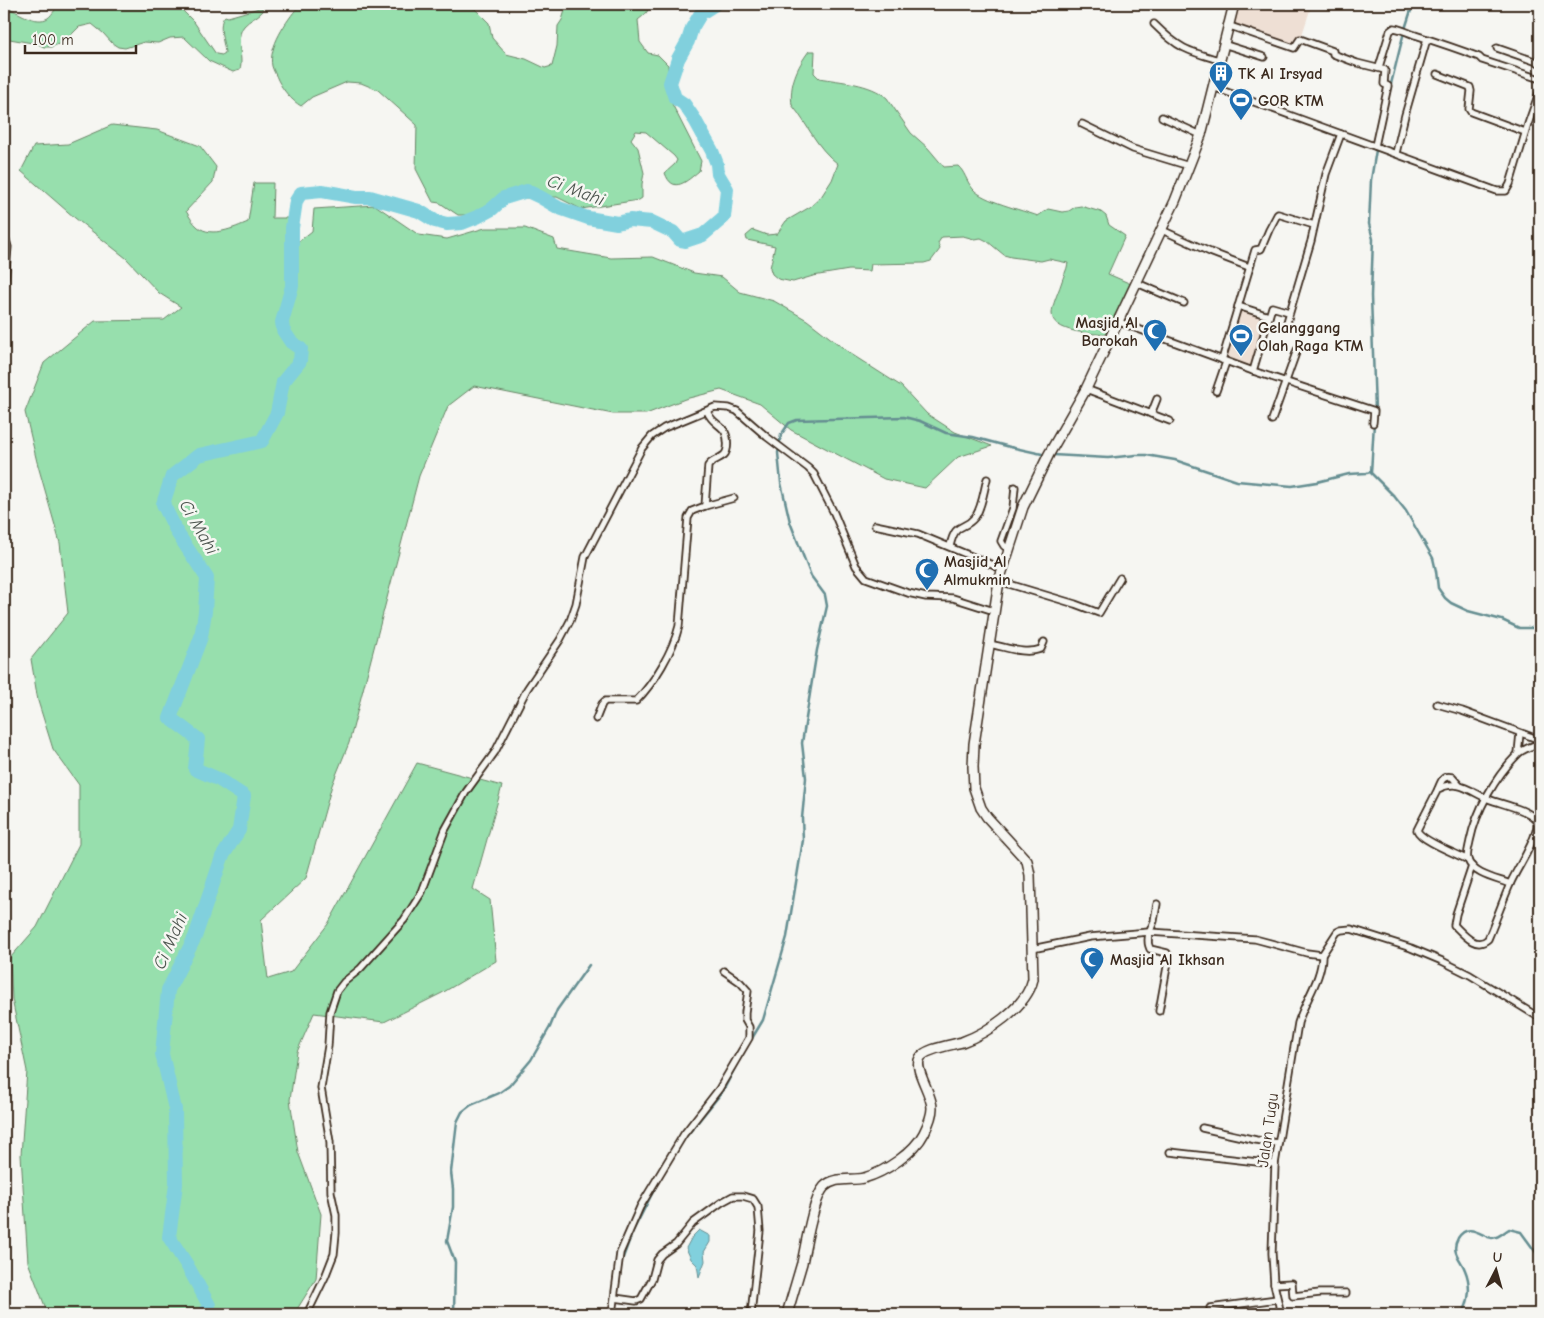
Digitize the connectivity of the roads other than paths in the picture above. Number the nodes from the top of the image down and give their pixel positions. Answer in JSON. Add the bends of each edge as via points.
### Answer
{"nodes":[{"id":1,"x":1234,"y":4,"type":"edge"},
{"id":2,"x":1154,"y":24,"type":"dead end"},
{"id":3,"x":1228,"y":25,"type":"junction"},
{"id":4,"x":1427,"y":39,"type":"junction"},
{"id":5,"x":1223,"y":44,"type":"junction"},
{"id":6,"x":1497,"y":48,"type":"dead end"},
{"id":7,"x":1264,"y":57,"type":"dead end"},
{"id":8,"x":1219,"y":60,"type":"junction"},
{"id":9,"x":1540,"y":63,"type":"edge"},
{"id":10,"x":1379,"y":67,"type":"junction"},
{"id":11,"x":1437,"y":74,"type":"dead end"},
{"id":12,"x":1540,"y":79,"type":"edge"},
{"id":13,"x":1213,"y":87,"type":"junction"},
{"id":14,"x":1540,"y":90,"type":"edge"},
{"id":15,"x":1162,"y":117,"type":"dead end"},
{"id":16,"x":1082,"y":124,"type":"dead end"},
{"id":17,"x":1525,"y":132,"type":"junction"},
{"id":18,"x":1341,"y":134,"type":"junction"},
{"id":19,"x":1201,"y":135,"type":"junction"},
{"id":20,"x":1375,"y":146,"type":"junction"},
{"id":21,"x":1396,"y":153,"type":"junction"},
{"id":22,"x":1189,"y":166,"type":"junction"},
{"id":23,"x":1314,"y":225,"type":"junction"},
{"id":24,"x":1162,"y":230,"type":"junction"},
{"id":25,"x":4,"y":233,"type":"edge"},
{"id":26,"x":1249,"y":267,"type":"junction"},
{"id":27,"x":1137,"y":283,"type":"junction"},
{"id":28,"x":4,"y":292,"type":"edge"},
{"id":29,"x":1184,"y":303,"type":"dead end"},
{"id":30,"x":1238,"y":306,"type":"junction"},
{"id":31,"x":1289,"y":312,"type":"junction"},
{"id":32,"x":1269,"y":316,"type":"junction"},
{"id":33,"x":1119,"y":322,"type":"junction"},
{"id":34,"x":1287,"y":322,"type":"dead end"},
{"id":35,"x":1297,"y":350,"type":"dead end"},
{"id":36,"x":1224,"y":361,"type":"junction"},
{"id":37,"x":1252,"y":371,"type":"junction"},
{"id":38,"x":1286,"y":382,"type":"junction"},
{"id":39,"x":1086,"y":389,"type":"junction"},
{"id":40,"x":1216,"y":391,"type":"dead end"},
{"id":41,"x":1157,"y":399,"type":"dead end"},
{"id":42,"x":707,"y":411,"type":"junction"},
{"id":43,"x":1151,"y":414,"type":"junction"},
{"id":44,"x":1272,"y":420,"type":"dead end"},
{"id":45,"x":1170,"y":421,"type":"dead end"},
{"id":46,"x":1373,"y":423,"type":"dead end"},
{"id":47,"x":987,"y":479,"type":"dead end"},
{"id":48,"x":1015,"y":486,"type":"dead end"},
{"id":49,"x":734,"y":498,"type":"dead end"},
{"id":50,"x":705,"y":506,"type":"junction"},
{"id":51,"x":875,"y":525,"type":"dead end"},
{"id":52,"x":950,"y":546,"type":"junction"},
{"id":53,"x":1009,"y":548,"type":"junction"},
{"id":54,"x":1002,"y":569,"type":"junction"},
{"id":55,"x":1120,"y":578,"type":"dead end"},
{"id":56,"x":999,"y":580,"type":"junction"},
{"id":57,"x":994,"y":611,"type":"junction"},
{"id":58,"x":1044,"y":642,"type":"dead end"},
{"id":59,"x":989,"y":644,"type":"junction"},
{"id":60,"x":1437,"y":704,"type":"dead end"},
{"id":61,"x":596,"y":719,"type":"dead end"},
{"id":62,"x":1520,"y":733,"type":"junction"},
{"id":63,"x":1540,"y":742,"type":"edge"},
{"id":64,"x":1518,"y":753,"type":"junction"},
{"id":65,"x":1486,"y":798,"type":"junction"},
{"id":66,"x":1468,"y":860,"type":"junction"},
{"id":67,"x":1472,"y":866,"type":"junction"},
{"id":68,"x":1510,"y":884,"type":"junction"},
{"id":69,"x":1157,"y":904,"type":"dead end"},
{"id":70,"x":1149,"y":932,"type":"junction"},
{"id":71,"x":1032,"y":949,"type":"junction"},
{"id":72,"x":1322,"y":955,"type":"junction"},
{"id":73,"x":724,"y":971,"type":"dead end"},
{"id":74,"x":1159,"y":1011,"type":"dead end"},
{"id":75,"x":1540,"y":1018,"type":"edge"},
{"id":76,"x":1202,"y":1128,"type":"dead end"},
{"id":77,"x":1278,"y":1143,"type":"junction"},
{"id":78,"x":1170,"y":1152,"type":"dead end"},
{"id":79,"x":1275,"y":1164,"type":"junction"},
{"id":80,"x":1274,"y":1284,"type":"junction"},
{"id":81,"x":1346,"y":1294,"type":"dead end"},
{"id":82,"x":615,"y":1298,"type":"junction"},
{"id":83,"x":1277,"y":1299,"type":"junction"},
{"id":84,"x":1210,"y":1308,"type":"dead end"},
{"id":85,"x":307,"y":1314,"type":"edge"},
{"id":86,"x":612,"y":1314,"type":"edge"},
{"id":87,"x":751,"y":1314,"type":"edge"},
{"id":88,"x":788,"y":1314,"type":"edge"},
{"id":89,"x":1281,"y":1314,"type":"edge"}],
"edges":[{"from":1,"to":3,"type":"main road"},
{"from":2,"to":8,"type":"street","via":[[1180,47]]},
{"from":3,"to":5,"type":"main road"},
{"from":3,"to":10,"type":"street","via":[[1288,47],[1294,48],[1300,40],[1357,63]]},
{"from":4,"to":10,"type":"street","via":[[1394,28],[1390,31]]},
{"from":4,"to":12,"type":"street"},
{"from":4,"to":21,"type":"street"},
{"from":5,"to":7,"type":"street"},
{"from":5,"to":8,"type":"main road"},
{"from":6,"to":9,"type":"street"},
{"from":8,"to":13,"type":"main road"},
{"from":10,"to":20,"type":"street","via":[[1385,70],[1384,84],[1388,86]]},
{"from":11,"to":17,"type":"street","via":[[1470,87],[1471,112]]},
{"from":13,"to":18,"type":"street"},
{"from":13,"to":19,"type":"main road"},
{"from":14,"to":17,"type":"street"},
{"from":15,"to":19,"type":"street"},
{"from":16,"to":22,"type":"street","via":[[1133,149]]},
{"from":17,"to":21,"type":"street","via":[[1506,191],[1497,191]]},
{"from":18,"to":20,"type":"street"},
{"from":18,"to":23,"type":"street","via":[[1326,174]]},
{"from":19,"to":22,"type":"main road"},
{"from":20,"to":21,"type":"street"},
{"from":22,"to":24,"type":"main road"},
{"from":23,"to":26,"type":"street","via":[[1278,214],[1261,249],[1255,250]]},
{"from":23,"to":31,"type":"street"},
{"from":24,"to":26,"type":"street"},
{"from":24,"to":27,"type":"main road"},
{"from":25,"to":28,"type":"street","via":[[8,248]]},
{"from":26,"to":30,"type":"street"},
{"from":27,"to":29,"type":"street"},
{"from":27,"to":33,"type":"main road"},
{"from":30,"to":32,"type":"street"},
{"from":30,"to":36,"type":"street"},
{"from":31,"to":32,"type":"street","via":[[1272,307]]},
{"from":31,"to":34,"type":"street"},
{"from":32,"to":37,"type":"street"},
{"from":33,"to":36,"type":"street"},
{"from":33,"to":39,"type":"main road"},
{"from":35,"to":38,"type":"street"},
{"from":36,"to":37,"type":"street"},
{"from":36,"to":40,"type":"street"},
{"from":37,"to":38,"type":"street"},
{"from":38,"to":44,"type":"street"},
{"from":38,"to":46,"type":"street","via":[[1374,411]]},
{"from":39,"to":43,"type":"street"},
{"from":39,"to":53,"type":"main road","via":[[1023,507]]},
{"from":41,"to":43,"type":"street"},
{"from":42,"to":50,"type":"street","via":[[710,419],[725,431],[728,448],[724,455],[708,466]]},
{"from":42,"to":57,"type":"street","via":[[722,407],[738,411],[808,468],[821,485],[856,566],[866,578],[908,593],[953,598]]},
{"from":42,"to":85,"type":"street","via":[[664,428],[642,448],[585,557],[570,621],[527,688],[495,752],[466,792],[445,830],[422,892],[404,920],[337,991],[330,1012],[322,1088],[330,1142],[336,1234],[334,1254],[326,1277]]},
{"from":43,"to":45,"type":"street"},
{"from":47,"to":52,"type":"street","via":[[978,513],[956,529]]},
{"from":48,"to":53,"type":"street","via":[[1013,508],[1001,541]]},
{"from":49,"to":50,"type":"street"},
{"from":50,"to":61,"type":"street","via":[[692,512],[688,518],[679,626],[668,655],[636,701],[605,701]]},
{"from":51,"to":52,"type":"street","via":[[918,534]]},
{"from":52,"to":54,"type":"street"},
{"from":53,"to":54,"type":"main road"},
{"from":54,"to":56,"type":"main road"},
{"from":55,"to":56,"type":"street","via":[[1099,613]]},
{"from":56,"to":57,"type":"main road"},
{"from":57,"to":59,"type":"main road"},
{"from":58,"to":59,"type":"street","via":[[1041,649],[1034,651]]},
{"from":59,"to":71,"type":"main road","via":[[974,744],[974,788],[987,817],[1027,861]]},
{"from":60,"to":62,"type":"street"},
{"from":62,"to":63,"type":"street"},
{"from":62,"to":64,"type":"street"},
{"from":63,"to":64,"type":"street"},
{"from":64,"to":65,"type":"street"},
{"from":65,"to":66,"type":"street","via":[[1472,828]]},
{"from":65,"to":66,"type":"street","via":[[1458,785],[1452,777],[1442,778],[1417,830],[1427,840]]},
{"from":65,"to":68,"type":"street","via":[[1523,811],[1535,818],[1538,824]]},
{"from":66,"to":67,"type":"street"},
{"from":67,"to":68,"type":"street"},
{"from":67,"to":68,"type":"street","via":[[1454,925],[1478,944],[1488,939]]},
{"from":69,"to":70,"type":"street"},
{"from":70,"to":71,"type":"street","via":[[1090,937]]},
{"from":70,"to":72,"type":"street","via":[[1255,938]]},
{"from":70,"to":74,"type":"street","via":[[1150,949],[1167,952],[1169,956]]},
{"from":71,"to":88,"type":"main road","via":[[1032,986],[1010,1014],[981,1034],[925,1053],[920,1058],[917,1067],[932,1109],[924,1134],[905,1156],[864,1178],[832,1181],[823,1188],[815,1206]]},
{"from":72,"to":75,"type":"street","via":[[1338,932],[1351,929],[1442,961]]},
{"from":72,"to":77,"type":"street","name":"Jalan Tugu","via":[[1322,966],[1298,1023]]},
{"from":73,"to":82,"type":"street","via":[[748,991],[745,1020],[749,1038],[719,1089],[684,1134],[640,1207],[620,1254]]},
{"from":76,"to":77,"type":"street"},
{"from":77,"to":79,"type":"street","name":"Jalan Tugu"},
{"from":78,"to":79,"type":"street"},
{"from":79,"to":80,"type":"street","name":"Jalan Tugu"},
{"from":80,"to":81,"type":"street","via":[[1292,1283],[1293,1296]]},
{"from":80,"to":83,"type":"street","name":"Jalan Tugu"},
{"from":82,"to":86,"type":"street"},
{"from":82,"to":87,"type":"street","via":[[640,1299],[652,1278],[657,1260],[693,1223],[733,1196],[743,1196],[752,1199],[758,1207],[760,1231]]},
{"from":83,"to":84,"type":"street"},
{"from":83,"to":89,"type":"street","name":"Jalan Tugu"}]}
